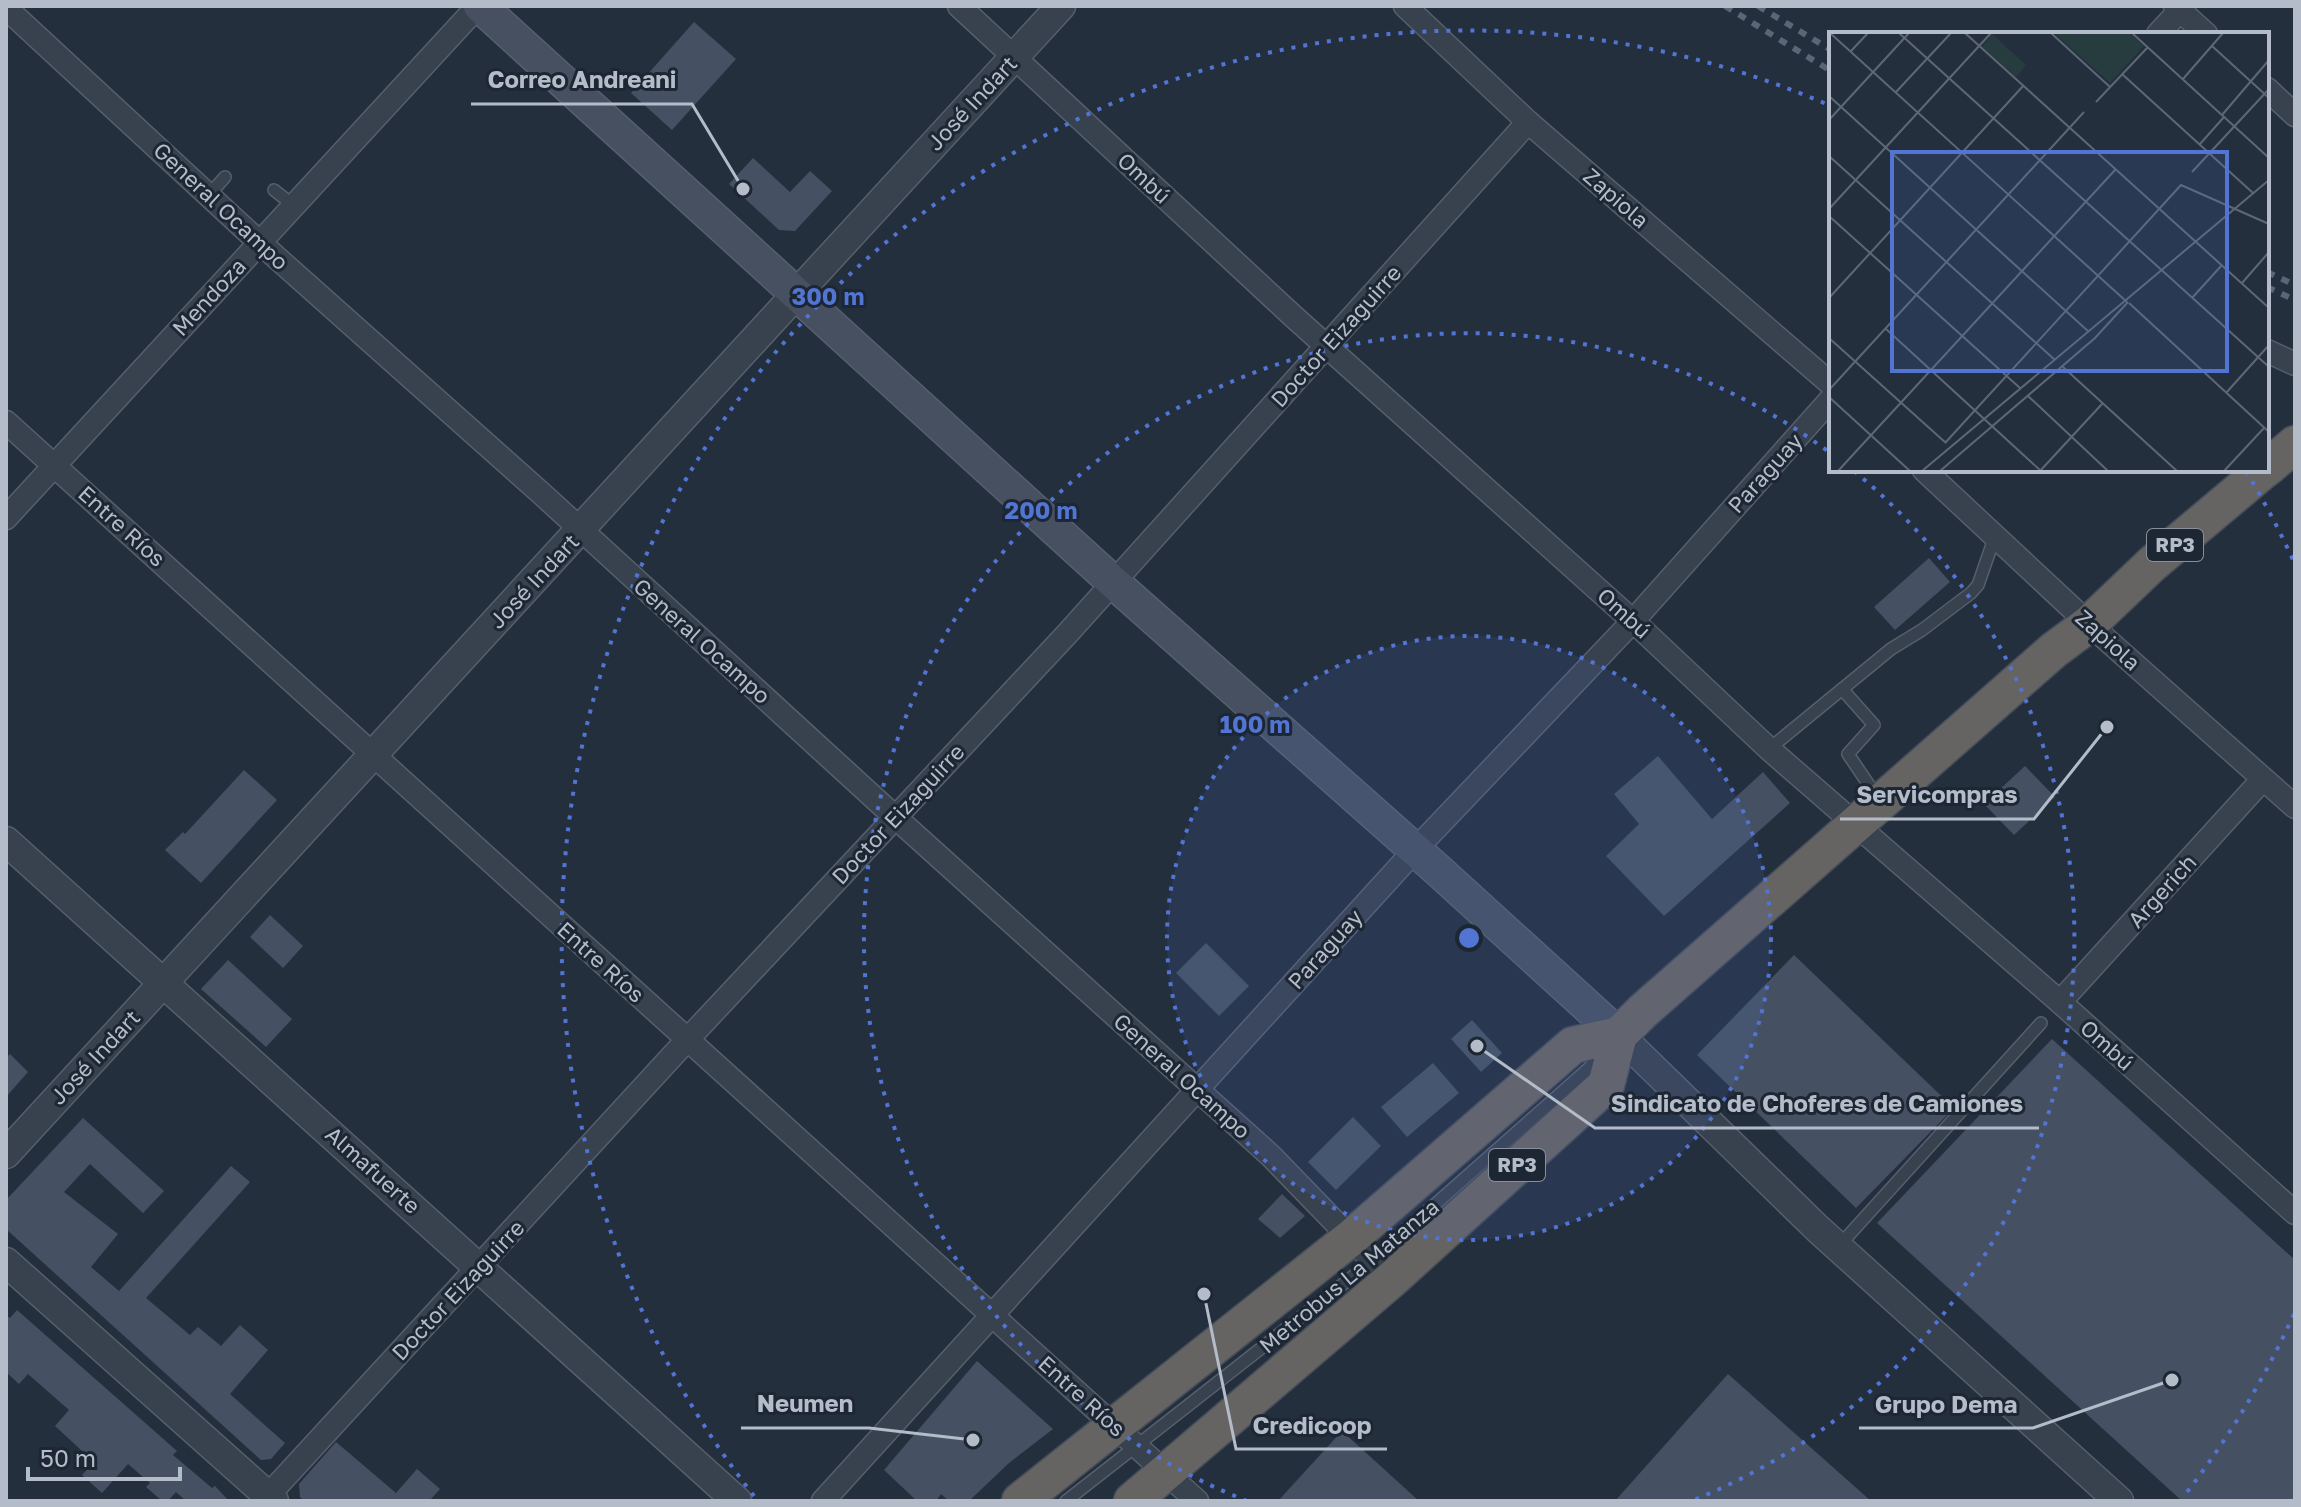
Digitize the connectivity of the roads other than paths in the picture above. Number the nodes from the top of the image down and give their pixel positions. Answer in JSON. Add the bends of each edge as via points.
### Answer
{"nodes":[{"id":1,"x":479,"y":6,"type":"edge"},
{"id":2,"x":959,"y":6,"type":"edge"},
{"id":3,"x":1061,"y":6,"type":"edge"},
{"id":4,"x":1405,"y":6,"type":"edge"},
{"id":5,"x":6,"y":8,"type":"edge"},
{"id":6,"x":2180,"y":8,"type":"edge"},
{"id":7,"x":2160,"y":32,"type":"edge"},
{"id":8,"x":2204,"y":32,"type":"edge"},
{"id":9,"x":1014,"y":57,"type":"junction"},
{"id":10,"x":2269,"y":91,"type":"edge"},
{"id":11,"x":2295,"y":115,"type":"edge"},
{"id":12,"x":1528,"y":122,"type":"junction"},
{"id":13,"x":225,"y":177,"type":"dead end"},
{"id":14,"x":274,"y":190,"type":"dead end"},
{"id":15,"x":209,"y":195,"type":"junction"},
{"id":16,"x":293,"y":205,"type":"junction"},
{"id":17,"x":259,"y":242,"type":"junction"},
{"id":18,"x":797,"y":292,"type":"junction"},
{"id":19,"x":1327,"y":347,"type":"junction"},
{"id":20,"x":2269,"y":352,"type":"edge"},
{"id":21,"x":2295,"y":364,"type":"edge"},
{"id":22,"x":1829,"y":382,"type":"edge"},
{"id":23,"x":1829,"y":401,"type":"edge"},
{"id":24,"x":6,"y":422,"type":"edge"},
{"id":25,"x":2295,"y":444,"type":"edge"},
{"id":26,"x":54,"y":465,"type":"junction"},
{"id":27,"x":2269,"y":466,"type":"edge"},
{"id":28,"x":1926,"y":472,"type":"edge"},
{"id":29,"x":2262,"y":472,"type":"edge"},
{"id":30,"x":6,"y":518,"type":"edge"},
{"id":31,"x":581,"y":530,"type":"junction"},
{"id":32,"x":1995,"y":536,"type":"junction"},
{"id":33,"x":1113,"y":582,"type":"junction"},
{"id":34,"x":1633,"y":621,"type":"junction"},
{"id":35,"x":2089,"y":624,"type":"junction"},
{"id":36,"x":1842,"y":689,"type":"junction"},
{"id":37,"x":1769,"y":749,"type":"junction"},
{"id":38,"x":374,"y":754,"type":"junction"},
{"id":39,"x":2263,"y":779,"type":"junction"},
{"id":40,"x":2295,"y":807,"type":"edge"},
{"id":41,"x":1867,"y":812,"type":"junction"},
{"id":42,"x":895,"y":817,"type":"junction"},
{"id":43,"x":6,"y":841,"type":"edge"},
{"id":44,"x":1415,"y":850,"type":"junction"},
{"id":45,"x":165,"y":982,"type":"junction"},
{"id":46,"x":2060,"y":1002,"type":"junction"},
{"id":47,"x":2041,"y":1023,"type":"dead end"},
{"id":48,"x":1619,"y":1035,"type":"junction"},
{"id":49,"x":687,"y":1040,"type":"junction"},
{"id":50,"x":1197,"y":1090,"type":"junction"},
{"id":51,"x":6,"y":1154,"type":"edge"},
{"id":52,"x":2295,"y":1213,"type":"edge"},
{"id":53,"x":1838,"y":1247,"type":"junction"},
{"id":54,"x":1372,"y":1259,"type":"junction"},
{"id":55,"x":6,"y":1262,"type":"edge"},
{"id":56,"x":480,"y":1267,"type":"junction"},
{"id":57,"x":990,"y":1314,"type":"junction"},
{"id":58,"x":1238,"y":1344,"type":"dead end"},
{"id":59,"x":1129,"y":1434,"type":"junction"},
{"id":60,"x":1167,"y":1472,"type":"junction"},
{"id":61,"x":1063,"y":1496,"type":"edge"},
{"id":62,"x":268,"y":1499,"type":"edge"},
{"id":63,"x":737,"y":1501,"type":"edge"},
{"id":64,"x":823,"y":1501,"type":"edge"},
{"id":65,"x":1020,"y":1501,"type":"edge"},
{"id":66,"x":1132,"y":1501,"type":"edge"},
{"id":67,"x":1197,"y":1501,"type":"edge"},
{"id":68,"x":2119,"y":1501,"type":"edge"}],
"edges":[{"from":1,"to":16,"type":"street","name":"Mendoza"},
{"from":1,"to":18,"type":"main road"},
{"from":2,"to":9,"type":"street","name":"Ombú"},
{"from":3,"to":9,"type":"street","name":"José Indart"},
{"from":4,"to":12,"type":"street","name":"Zapiola"},
{"from":5,"to":15,"type":"street","name":"General Ocampo"},
{"from":6,"to":7,"type":"street"},
{"from":6,"to":8,"type":"street"},
{"from":9,"to":18,"type":"street","name":"José Indart"},
{"from":9,"to":19,"type":"street","name":"Ombú"},
{"from":10,"to":11,"type":"street"},
{"from":12,"to":19,"type":"street","name":"Doctor Eizaguirre"},
{"from":12,"to":22,"type":"street","name":"Zapiola"},
{"from":13,"to":15,"type":"lane"},
{"from":14,"to":16,"type":"lane"},
{"from":15,"to":17,"type":"street","name":"General Ocampo"},
{"from":16,"to":17,"type":"street","name":"Mendoza"},
{"from":17,"to":26,"type":"street","name":"Mendoza"},
{"from":17,"to":31,"type":"street","name":"General Ocampo"},
{"from":18,"to":31,"type":"street","name":"José Indart"},
{"from":18,"to":33,"type":"main road"},
{"from":19,"to":33,"type":"street","name":"Doctor Eizaguirre"},
{"from":19,"to":34,"type":"street","name":"Ombú"},
{"from":20,"to":21,"type":"street"},
{"from":23,"to":34,"type":"street","name":"Paraguay"},
{"from":24,"to":26,"type":"street","name":"Entre Ríos"},
{"from":25,"to":27,"type":"highway","number":"RP3"},
{"from":26,"to":30,"type":"street","name":"Mendoza"},
{"from":26,"to":38,"type":"street","name":"Entre Ríos"},
{"from":28,"to":32,"type":"street","name":"Zapiola"},
{"from":29,"to":35,"type":"highway","number":"RP3"},
{"from":31,"to":38,"type":"street","name":"José Indart"},
{"from":31,"to":42,"type":"street","name":"General Ocampo"},
{"from":32,"to":35,"type":"street","name":"Zapiola"},
{"from":32,"to":36,"type":"lane","via":[[1971,593]]},
{"from":33,"to":42,"type":"street","name":"Doctor Eizaguirre"},
{"from":33,"to":44,"type":"main road"},
{"from":34,"to":37,"type":"street","name":"Ombú"},
{"from":34,"to":44,"type":"street","name":"Paraguay"},
{"from":35,"to":39,"type":"street","name":"Zapiola"},
{"from":35,"to":41,"type":"highway","number":"RP3"},
{"from":36,"to":37,"type":"lane"},
{"from":36,"to":41,"type":"lane","via":[[1874,725],[1848,754]]},
{"from":37,"to":41,"type":"street","name":"Ombú"},
{"from":38,"to":45,"type":"street","name":"José Indart"},
{"from":38,"to":49,"type":"street","name":"Entre Ríos"},
{"from":39,"to":40,"type":"street","name":"Zapiola"},
{"from":39,"to":46,"type":"street","name":"Argerich"},
{"from":41,"to":46,"type":"street","name":"Ombú"},
{"from":41,"to":48,"type":"highway","number":"RP3"},
{"from":42,"to":49,"type":"street","name":"Doctor Eizaguirre"},
{"from":42,"to":50,"type":"street","name":"General Ocampo"},
{"from":43,"to":45,"type":"street","name":"Almafuerte"},
{"from":44,"to":48,"type":"main road"},
{"from":44,"to":50,"type":"street","name":"Paraguay"},
{"from":45,"to":51,"type":"street","name":"José Indart"},
{"from":45,"to":56,"type":"street","name":"Almafuerte"},
{"from":46,"to":52,"type":"street","name":"Ombú"},
{"from":47,"to":53,"type":"lane"},
{"from":48,"to":53,"type":"street"},
{"from":48,"to":54,"type":"highway","number":"RP3","via":[[1573,1045]]},
{"from":48,"to":54,"type":"highway","number":"RP3","via":[[1606,1085]]},
{"from":49,"to":56,"type":"street","name":"Doctor Eizaguirre"},
{"from":49,"to":57,"type":"street","name":"Entre Ríos"},
{"from":50,"to":54,"type":"street","name":"General Ocampo"},
{"from":50,"to":57,"type":"street","name":"Paraguay"},
{"from":53,"to":68,"type":"street"},
{"from":54,"to":58,"type":"lane","name":"Metrobus La Matanza","via":[[1296,1296]]},
{"from":54,"to":59,"type":"highway","number":"RP3"},
{"from":54,"to":60,"type":"highway","number":"RP3"},
{"from":55,"to":62,"type":"street"},
{"from":56,"to":62,"type":"street","name":"Doctor Eizaguirre"},
{"from":56,"to":63,"type":"street","name":"Almafuerte"},
{"from":57,"to":59,"type":"street","name":"Entre Ríos"},
{"from":57,"to":64,"type":"street","name":"Paraguay"},
{"from":59,"to":60,"type":"street","name":"Entre Ríos"},
{"from":59,"to":61,"type":"lane","via":[[1107,1468]]},
{"from":59,"to":65,"type":"highway","number":"RP3"},
{"from":60,"to":66,"type":"highway","number":"RP3"},
{"from":60,"to":67,"type":"street","name":"Entre Ríos"}]}
